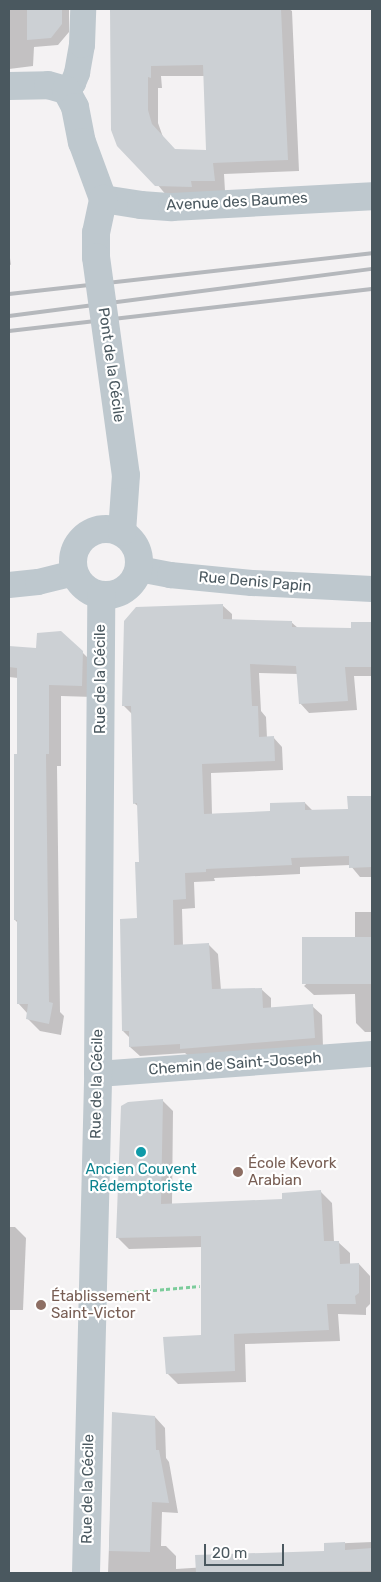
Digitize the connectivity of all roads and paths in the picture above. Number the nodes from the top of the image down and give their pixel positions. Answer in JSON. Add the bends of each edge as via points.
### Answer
{"nodes":[{"id":1,"x":83,"y":9,"type":"edge"},
{"id":2,"x":9,"y":86,"type":"edge"},
{"id":3,"x":66,"y":90,"type":"junction"},
{"id":4,"x":372,"y":196,"type":"edge"},
{"id":5,"x":103,"y":199,"type":"junction"},
{"id":6,"x":122,"y":532,"type":"junction"},
{"id":7,"x":139,"y":569,"type":"junction"},
{"id":8,"x":75,"y":573,"type":"junction"},
{"id":9,"x":9,"y":585,"type":"edge"},
{"id":10,"x":372,"y":589,"type":"edge"},
{"id":11,"x":101,"y":595,"type":"junction"},
{"id":12,"x":372,"y":1054,"type":"edge"},
{"id":13,"x":98,"y":1074,"type":"junction"},
{"id":14,"x":200,"y":1286,"type":"dead end"},
{"id":15,"x":115,"y":1293,"type":"dead end"},
{"id":16,"x":86,"y":1573,"type":"edge"}],
"edges":[{"from":1,"to":3,"type":"street","via":[[82,45],[76,74]]},
{"from":2,"to":3,"type":"street","via":[[48,85]]},
{"from":3,"to":5,"type":"street","via":[[75,107],[82,142]]},
{"from":4,"to":5,"type":"street","name":"Avenue des Baumes","via":[[172,207]]},
{"from":5,"to":6,"type":"street","name":"Pont de la Cécile","bridge":true,"via":[[96,233],[96,257],[126,475]]},
{"from":6,"to":7,"type":"street","via":[[136,548],[140,558]]},
{"from":6,"to":8,"type":"street","via":[[109,528],[85,536],[76,547]]},
{"from":7,"to":10,"type":"street","name":"Rue Denis Papin","via":[[252,583]]},
{"from":7,"to":11,"type":"street","via":[[125,590]]},
{"from":8,"to":9,"type":"street"},
{"from":8,"to":11,"type":"street","via":[[80,583]]},
{"from":11,"to":13,"type":"street","name":"Rue de la Cécile"},
{"from":12,"to":13,"type":"street","name":"Chemin de Saint-Joseph"},
{"from":13,"to":16,"type":"street","name":"Rue de la Cécile"},
{"from":14,"to":15,"type":"path"}]}
